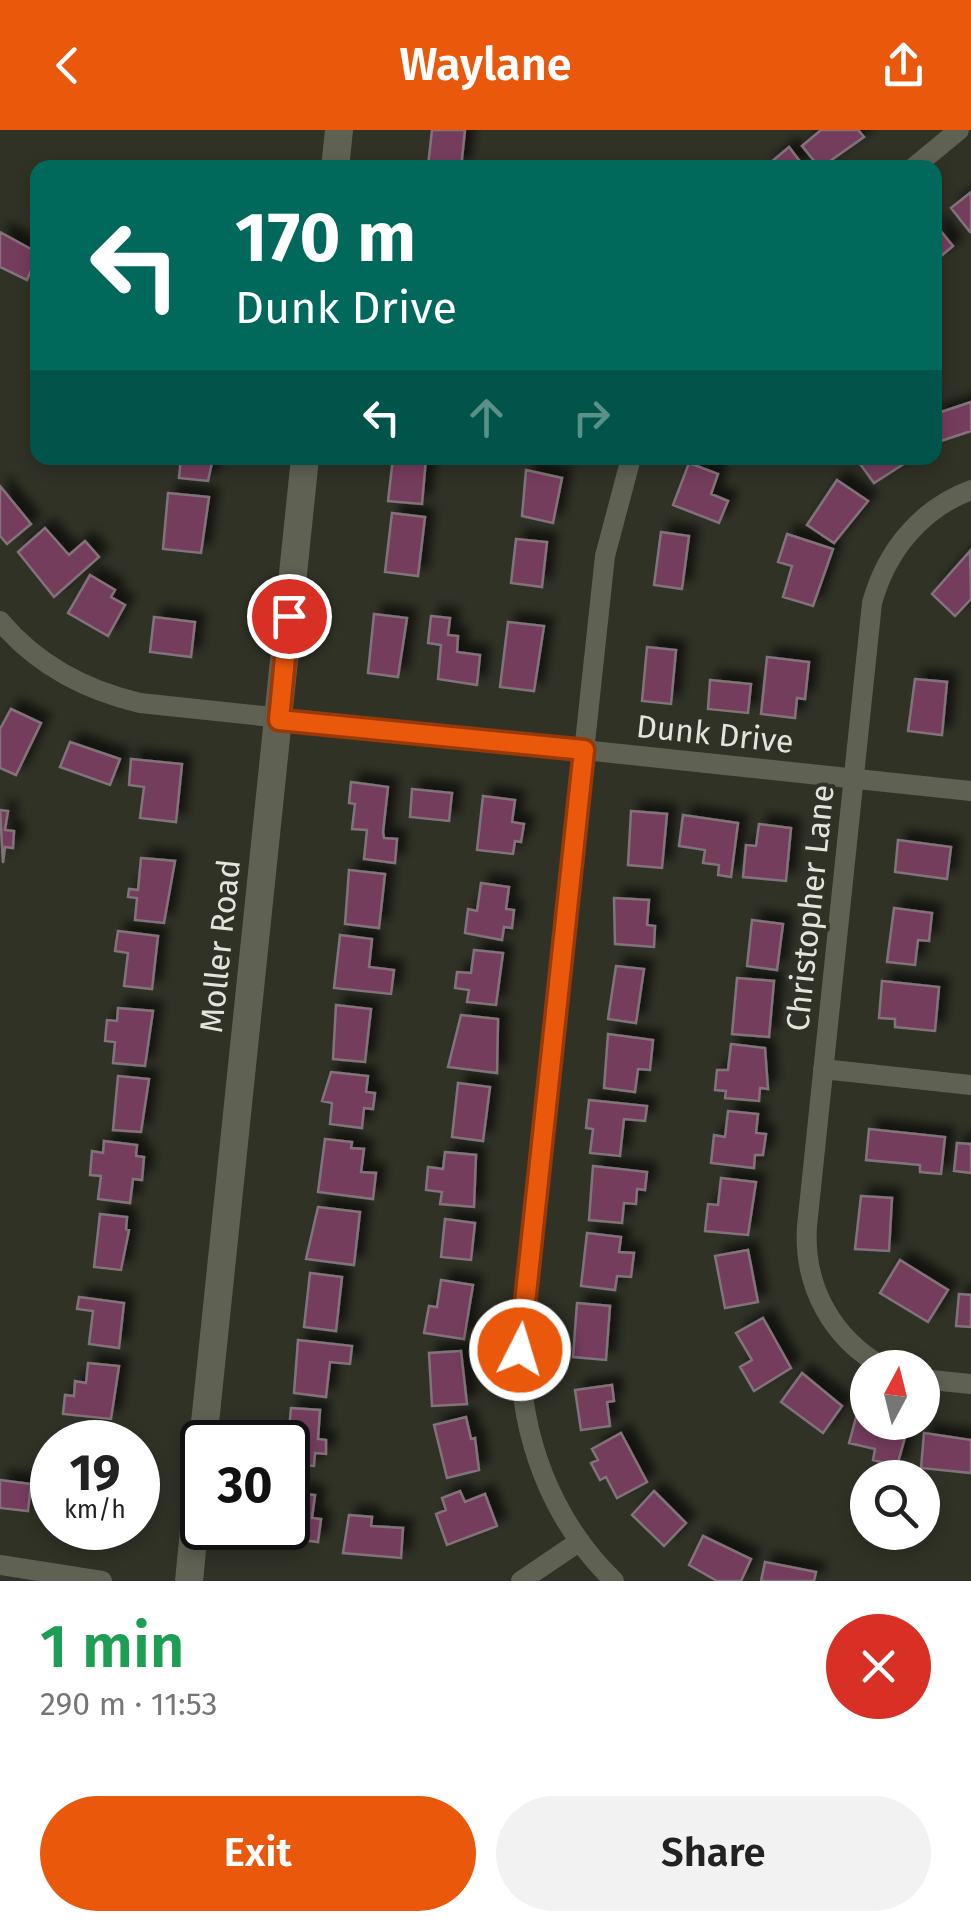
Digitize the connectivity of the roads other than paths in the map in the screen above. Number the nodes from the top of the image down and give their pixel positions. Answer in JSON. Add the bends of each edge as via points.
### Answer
{"nodes":[{"id":1,"x":339,"y":130,"type":"edge"},
{"id":2,"x":959,"y":130,"type":"edge"},
{"id":3,"x":336,"y":160,"type":"edge"},
{"id":4,"x":923,"y":160,"type":"edge"},
{"id":5,"x":305,"y":465,"type":"edge"},
{"id":6,"x":629,"y":465,"type":"edge"},
{"id":7,"x":971,"y":490,"type":"edge"},
{"id":8,"x":4,"y":634,"type":"edge"},
{"id":9,"x":279,"y":720,"type":"junction"},
{"id":10,"x":584,"y":750,"type":"junction"},
{"id":11,"x":853,"y":778,"type":"junction"},
{"id":12,"x":971,"y":790,"type":"edge"},
{"id":13,"x":823,"y":1070,"type":"junction"},
{"id":14,"x":971,"y":1086,"type":"edge"},
{"id":15,"x":859,"y":1350,"type":"edge"},
{"id":16,"x":940,"y":1381,"type":"edge"},
{"id":17,"x":971,"y":1384,"type":"edge"},
{"id":18,"x":206,"y":1420,"type":"edge"},
{"id":19,"x":580,"y":1541,"type":"junction"},
{"id":20,"x":191,"y":1550,"type":"edge"},
{"id":21,"x":0,"y":1565,"type":"edge"},
{"id":22,"x":102,"y":1581,"type":"edge"},
{"id":23,"x":188,"y":1581,"type":"edge"},
{"id":24,"x":521,"y":1581,"type":"edge"},
{"id":25,"x":614,"y":1581,"type":"edge"}],
"edges":[{"from":1,"to":3,"type":"main road"},
{"from":2,"to":4,"type":"street"},
{"from":5,"to":9,"type":"main road","name":"Moller Road"},
{"from":6,"to":10,"type":"street","via":[[607,544]]},
{"from":7,"to":11,"type":"street","name":"Christopher Lane","via":[[917,524],[882,574],[869,622]]},
{"from":8,"to":9,"type":"street","name":"Dunk Drive","via":[[64,675],[114,697]]},
{"from":9,"to":10,"type":"street","name":"Dunk Drive"},
{"from":9,"to":18,"type":"main road","name":"Moller Road"},
{"from":10,"to":11,"type":"street","name":"Dunk Drive"},
{"from":10,"to":19,"type":"street","via":[[520,1350],[534,1450]]},
{"from":11,"to":12,"type":"street","name":"Dunk Drive"},
{"from":11,"to":13,"type":"street","name":"Christopher Lane"},
{"from":13,"to":14,"type":"street"},
{"from":13,"to":15,"type":"street","name":"Christopher Lane","via":[[806,1249],[826,1312]]},
{"from":16,"to":17,"type":"street"},
{"from":19,"to":24,"type":"street"},
{"from":19,"to":25,"type":"street"},
{"from":20,"to":23,"type":"main road","name":"Moller Road"},
{"from":21,"to":22,"type":"street"}]}
